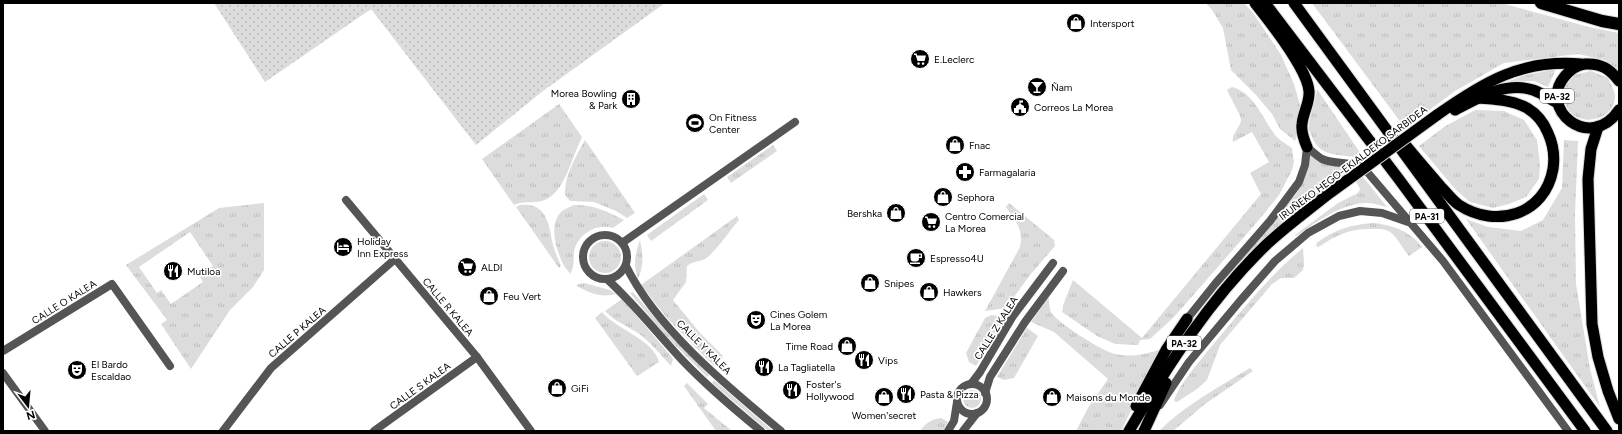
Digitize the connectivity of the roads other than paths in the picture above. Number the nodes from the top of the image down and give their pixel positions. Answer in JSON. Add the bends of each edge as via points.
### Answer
{"nodes":[{"id":1,"x":1255,"y":3,"type":"edge"},
{"id":2,"x":1265,"y":3,"type":"edge"},
{"id":3,"x":1294,"y":3,"type":"edge"},
{"id":4,"x":1541,"y":3,"type":"edge"},
{"id":5,"x":1619,"y":24,"type":"edge"},
{"id":6,"x":1330,"y":54,"type":"junction"},
{"id":7,"x":1582,"y":64,"type":"junction"},
{"id":8,"x":1619,"y":81,"type":"edge"},
{"id":9,"x":1477,"y":98,"type":"junction"},
{"id":10,"x":1558,"y":103,"type":"junction"},
{"id":11,"x":1619,"y":110,"type":"edge"},
{"id":12,"x":1438,"y":118,"type":"junction"},
{"id":13,"x":795,"y":122,"type":"dead end"},
{"id":14,"x":1598,"y":127,"type":"junction"},
{"id":15,"x":1307,"y":147,"type":"junction"},
{"id":16,"x":1330,"y":198,"type":"junction"},
{"id":17,"x":346,"y":200,"type":"dead end"},
{"id":18,"x":1411,"y":223,"type":"junction"},
{"id":19,"x":622,"y":243,"type":"junction"},
{"id":20,"x":395,"y":259,"type":"junction"},
{"id":21,"x":1053,"y":263,"type":"dead end"},
{"id":22,"x":626,"y":266,"type":"junction"},
{"id":23,"x":1063,"y":271,"type":"dead end"},
{"id":24,"x":608,"y":280,"type":"junction"},
{"id":25,"x":1187,"y":319,"type":"joint"},
{"id":26,"x":3,"y":352,"type":"edge"},
{"id":27,"x":477,"y":357,"type":"junction"},
{"id":28,"x":170,"y":366,"type":"dead end"},
{"id":29,"x":3,"y":373,"type":"edge"},
{"id":30,"x":971,"y":384,"type":"junction"},
{"id":31,"x":985,"y":393,"type":"junction"},
{"id":32,"x":957,"y":402,"type":"junction"},
{"id":33,"x":977,"y":413,"type":"junction"},
{"id":34,"x":1150,"y":418,"type":"junction"},
{"id":35,"x":1619,"y":419,"type":"edge"},
{"id":36,"x":45,"y":431,"type":"edge"},
{"id":37,"x":223,"y":431,"type":"edge"},
{"id":38,"x":374,"y":431,"type":"edge"},
{"id":39,"x":530,"y":431,"type":"edge"},
{"id":40,"x":761,"y":431,"type":"edge"},
{"id":41,"x":781,"y":431,"type":"edge"},
{"id":42,"x":948,"y":431,"type":"edge"},
{"id":43,"x":963,"y":431,"type":"edge"},
{"id":44,"x":1128,"y":431,"type":"edge"},
{"id":45,"x":1144,"y":431,"type":"edge"},
{"id":46,"x":1568,"y":431,"type":"edge"},
{"id":47,"x":1585,"y":431,"type":"edge"},
{"id":48,"x":1607,"y":431,"type":"edge"}],
"edges":[{"from":1,"to":15,"type":"highway","via":[[1297,61],[1306,78],[1309,102],[1302,124]]},
{"from":2,"to":47,"type":"highway","number":"PA-31"},
{"from":3,"to":6,"type":"highway","number":"PA-31"},
{"from":4,"to":5,"type":"highway"},
{"from":6,"to":9,"type":"highway","via":[[1457,205],[1475,214],[1490,217],[1518,213],[1543,195],[1549,184],[1554,161],[1550,136],[1540,118],[1528,108],[1514,102]]},
{"from":6,"to":48,"type":"highway","number":"PA-31"},
{"from":7,"to":8,"type":"highway","number":"PA-32","via":[[1604,66]]},
{"from":7,"to":10,"type":"highway","number":"PA-32","via":[[1562,79],[1557,95]]},
{"from":7,"to":12,"type":"highway","name":"IRUÑEKO HEGO-EKIALDEKO SARBIDEA","number":"PA-32","via":[[1542,65],[1517,70],[1474,90]]},
{"from":9,"to":10,"type":"highway","name":"IRUÑEKO HEGO-EKIALDEKO SARBIDEA","number":"PA-32","via":[[1490,92],[1514,88],[1533,90]]},
{"from":9,"to":12,"type":"highway","name":"IRUÑEKO HEGO-EKIALDEKO SARBIDEA","number":"PA-32"},
{"from":10,"to":14,"type":"highway","number":"PA-32","via":[[1562,113],[1577,126]]},
{"from":11,"to":14,"type":"highway","via":[[1614,118]]},
{"from":12,"to":16,"type":"highway","name":"IRUÑEKO HEGO-EKIALDEKO SARBIDEA","number":"PA-32","bridge":true},
{"from":13,"to":19,"type":"street"},
{"from":14,"to":35,"type":"highway","via":[[1591,149],[1588,179],[1592,324],[1598,357]]},
{"from":15,"to":18,"type":"street","via":[[1323,159],[1355,163],[1363,168]]},
{"from":15,"to":25,"type":"street","via":[[1306,165],[1299,182]]},
{"from":16,"to":34,"type":"highway","name":"IRUÑEKO HEGO-EKIALDEKO SARBIDEA","number":"PA-32","via":[[1258,262],[1209,320],[1162,389]]},
{"from":16,"to":44,"type":"highway","name":"IRUÑEKO HEGO-EKIALDEKO SARBIDEA","number":"PA-32","via":[[1292,222],[1266,246],[1204,315],[1176,354]]},
{"from":17,"to":20,"type":"street","name":"CALLE R KALEA"},
{"from":18,"to":34,"type":"street","via":[[1382,213],[1360,211],[1339,216],[1308,233],[1275,261],[1240,301],[1189,362]]},
{"from":18,"to":46,"type":"street","via":[[1443,261]]},
{"from":19,"to":22,"type":"street","via":[[627,251]]},
{"from":19,"to":24,"type":"street","via":[[615,237],[606,235],[598,236],[586,246],[583,262],[587,271],[598,279]]},
{"from":20,"to":27,"type":"street","name":"CALLE R KALEA"},
{"from":20,"to":37,"type":"street","name":"CALLE P KALEA","via":[[271,368]]},
{"from":21,"to":30,"type":"street","name":"CALLE Z KALEA","via":[[1013,316]]},
{"from":22,"to":24,"type":"street","via":[[622,273]]},
{"from":22,"to":41,"type":"street","name":"CALLE Y KALEA","via":[[635,285],[662,320],[693,353]]},
{"from":23,"to":31,"type":"street","via":[[1025,322],[990,377]]},
{"from":24,"to":40,"type":"street","via":[[690,368]]},
{"from":25,"to":44,"type":"highway","via":[[1166,350],[1138,402]]},
{"from":26,"to":28,"type":"street","name":"CALLE O KALEA","via":[[112,284]]},
{"from":27,"to":38,"type":"street","name":"CALLE S KALEA"},
{"from":27,"to":39,"type":"street","name":"CALLE R KALEA"},
{"from":29,"to":36,"type":"street"},
{"from":30,"to":31,"type":"street","via":[[978,385]]},
{"from":30,"to":32,"type":"street","via":[[962,388]]},
{"from":31,"to":33,"type":"street","via":[[985,406]]},
{"from":32,"to":33,"type":"street","via":[[964,412]]},
{"from":32,"to":42,"type":"street","via":[[954,421]]},
{"from":33,"to":43,"type":"street"},
{"from":34,"to":45,"type":"highway","name":"IRUÑEKO HEGO-EKIALDEKO SARBIDEA","number":"PA-32"}]}
